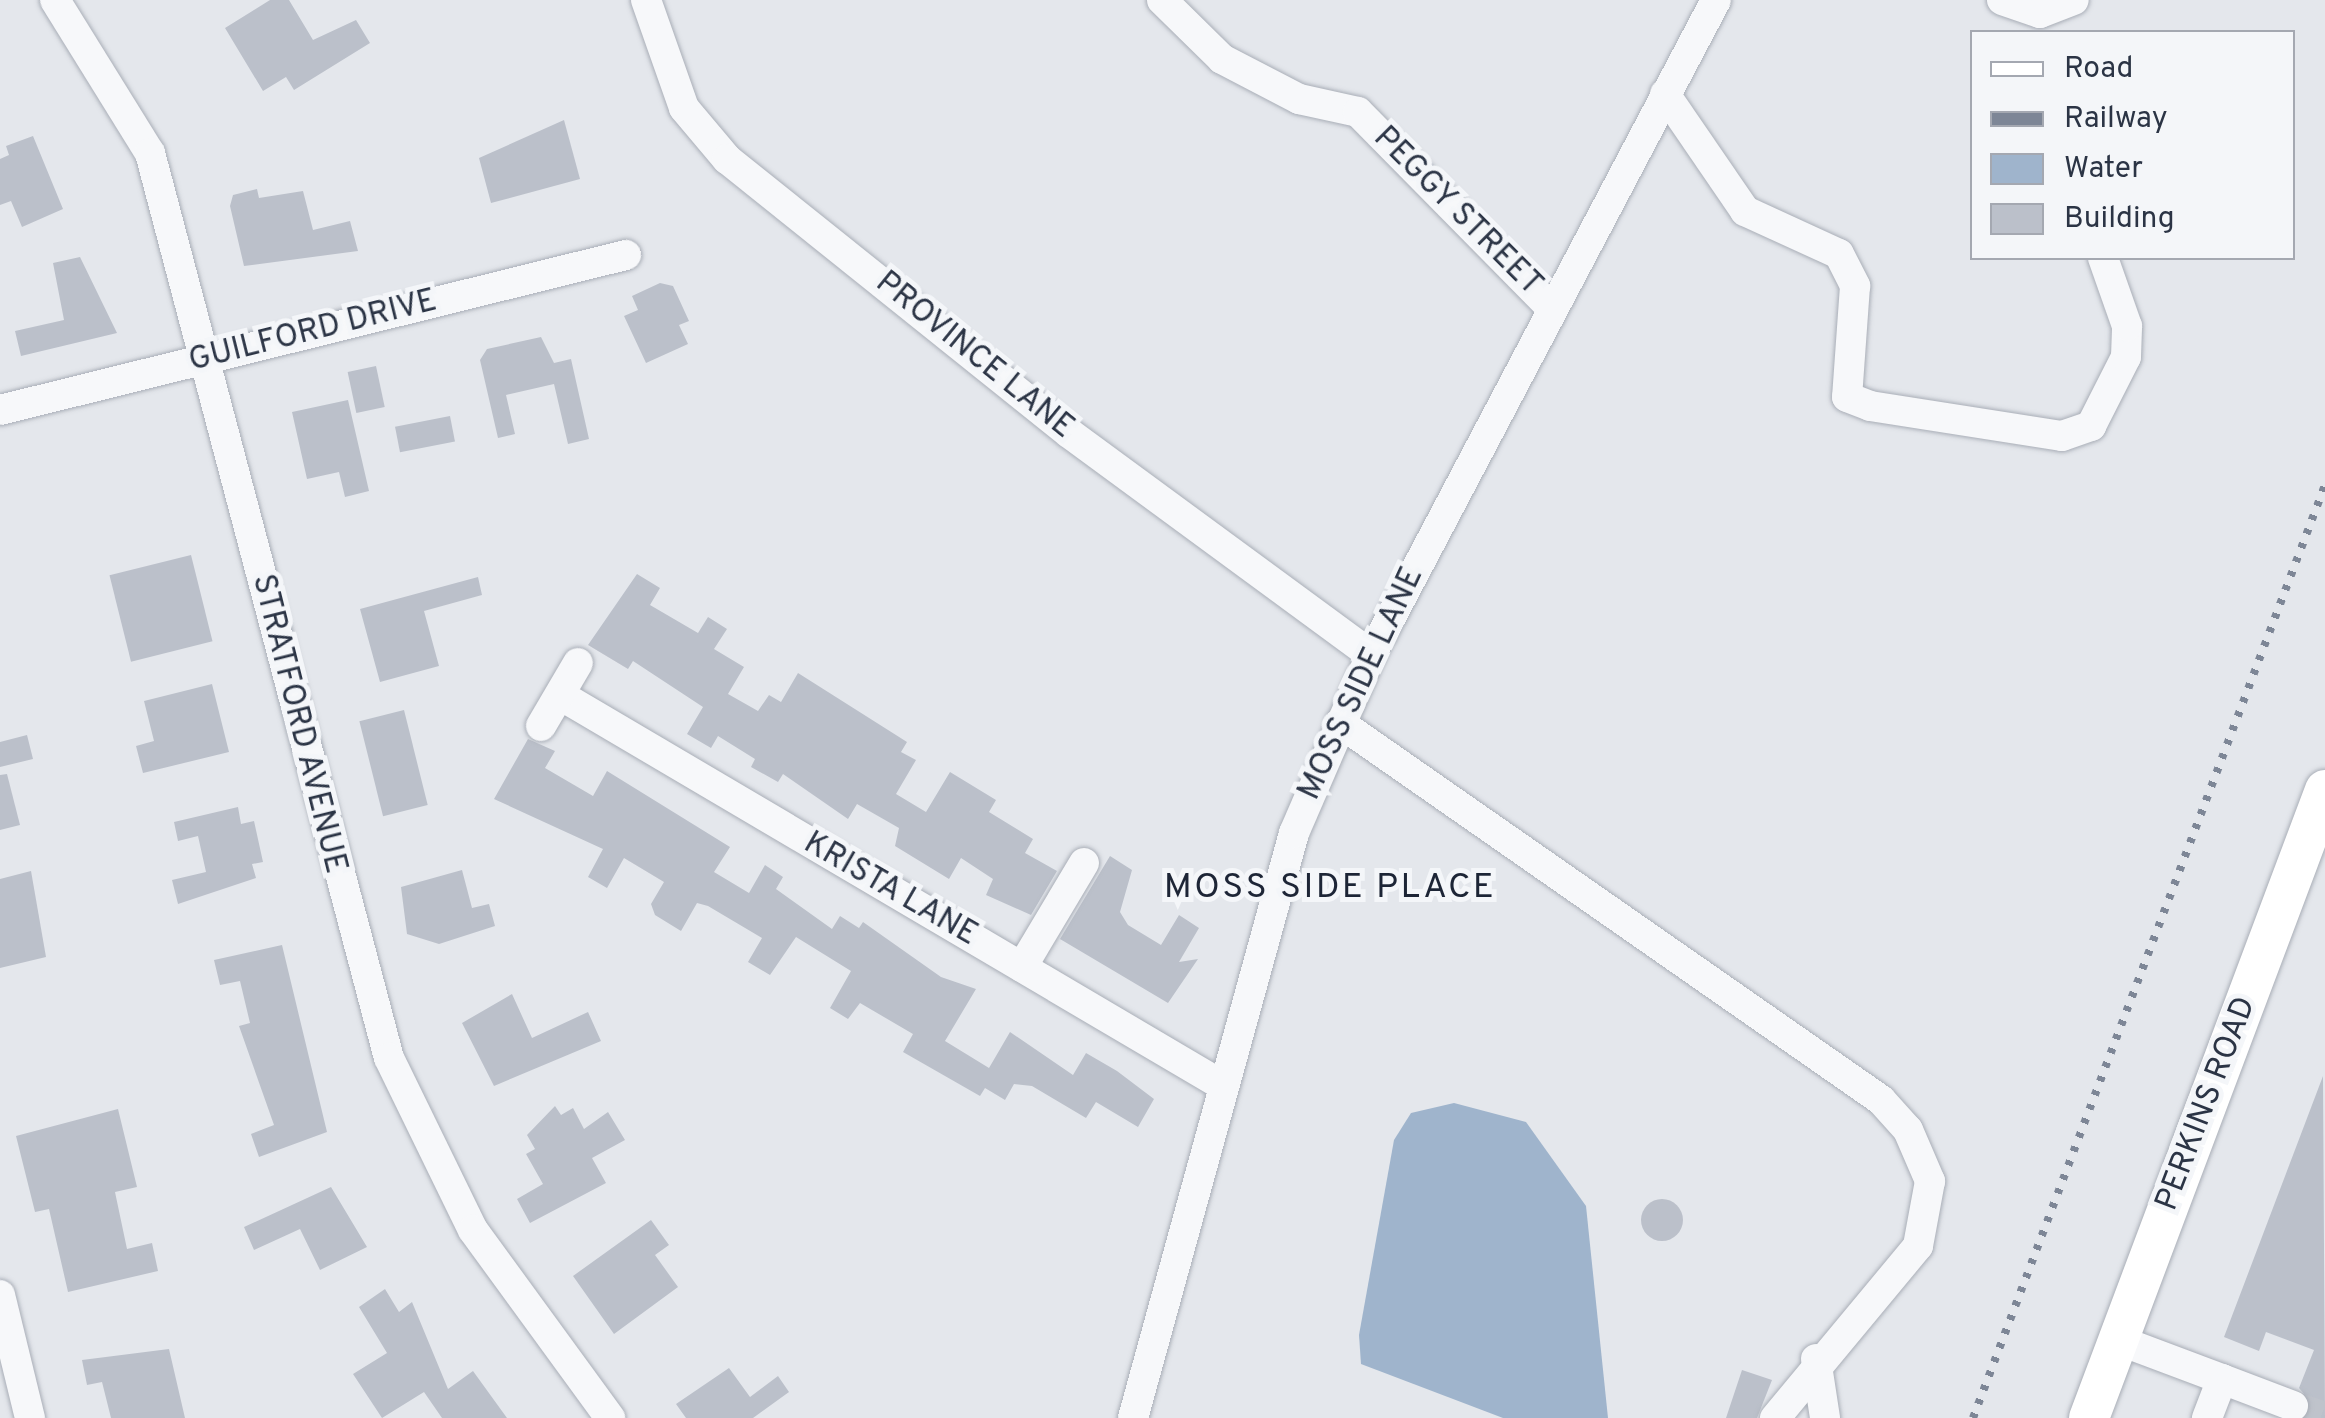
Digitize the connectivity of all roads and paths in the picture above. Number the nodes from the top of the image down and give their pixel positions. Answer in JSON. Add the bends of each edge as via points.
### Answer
{"nodes":[{"id":1,"x":54,"y":0,"type":"edge"},
{"id":2,"x":646,"y":0,"type":"edge"},
{"id":3,"x":1162,"y":0,"type":"edge"},
{"id":4,"x":1716,"y":0,"type":"edge"},
{"id":5,"x":2002,"y":0,"type":"edge"},
{"id":6,"x":2062,"y":2,"type":"edge"},
{"id":7,"x":1665,"y":94,"type":"junction"},
{"id":8,"x":626,"y":255,"type":"dead end"},
{"id":9,"x":2104,"y":260,"type":"edge"},
{"id":10,"x":1550,"y":307,"type":"junction"},
{"id":11,"x":206,"y":358,"type":"junction"},
{"id":12,"x":0,"y":410,"type":"edge"},
{"id":13,"x":1371,"y":656,"type":"junction"},
{"id":14,"x":578,"y":664,"type":"dead end"},
{"id":15,"x":560,"y":696,"type":"junction"},
{"id":16,"x":1340,"y":723,"type":"junction"},
{"id":17,"x":540,"y":726,"type":"dead end"},
{"id":18,"x":2324,"y":793,"type":"edge"},
{"id":19,"x":1084,"y":863,"type":"dead end"},
{"id":20,"x":1022,"y":968,"type":"junction"},
{"id":21,"x":1220,"y":1084,"type":"junction"},
{"id":22,"x":0,"y":1295,"type":"edge"},
{"id":23,"x":2118,"y":1340,"type":"junction"},
{"id":24,"x":1816,"y":1359,"type":"junction"},
{"id":25,"x":2222,"y":1379,"type":"junction"},
{"id":26,"x":2293,"y":1406,"type":"tunnel mouth"},
{"id":27,"x":30,"y":1418,"type":"edge"},
{"id":28,"x":610,"y":1418,"type":"edge"},
{"id":29,"x":1132,"y":1418,"type":"edge"},
{"id":30,"x":1775,"y":1418,"type":"edge"},
{"id":31,"x":1825,"y":1418,"type":"edge"},
{"id":32,"x":2089,"y":1418,"type":"edge"},
{"id":33,"x":2207,"y":1418,"type":"edge"}],
"edges":[{"from":1,"to":11,"type":"street","name":"STRATFORD AVENUE","via":[[150,154]]},
{"from":2,"to":13,"type":"street","name":"PROVINCE LANE","via":[[684,108],[727,159],[1069,433]]},
{"from":3,"to":10,"type":"street","name":"PEGGY STREET","via":[[1222,59],[1299,99],[1358,112]]},
{"from":4,"to":7,"type":"street","name":"MOSS SIDE LANE"},
{"from":5,"to":6,"type":"street","via":[[2018,11]]},
{"from":7,"to":9,"type":"street","via":[[1744,211],[1839,254],[1855,286],[1847,397],[1870,406],[2062,436],[2091,426],[2126,356],[2126,326]]},
{"from":7,"to":10,"type":"street","name":"MOSS SIDE LANE"},
{"from":8,"to":11,"type":"street","name":"GUILFORD DRIVE"},
{"from":10,"to":13,"type":"street","name":"MOSS SIDE LANE"},
{"from":11,"to":12,"type":"street","name":"GUILFORD DRIVE"},
{"from":11,"to":28,"type":"street","name":"STRATFORD AVENUE","via":[[389,1058],[473,1230]]},
{"from":13,"to":16,"type":"street","name":"MOSS SIDE LANE"},
{"from":14,"to":15,"type":"street"},
{"from":15,"to":17,"type":"street"},
{"from":15,"to":20,"type":"street","name":"KRISTA LANE"},
{"from":16,"to":21,"type":"street","name":"MOSS SIDE LANE","via":[[1294,833]]},
{"from":16,"to":24,"type":"street","via":[[1881,1100],[1908,1130],[1930,1181],[1918,1246]]},
{"from":18,"to":23,"type":"main road","name":"PERKINS ROAD"},
{"from":19,"to":20,"type":"street"},
{"from":20,"to":21,"type":"street","name":"KRISTA LANE"},
{"from":21,"to":29,"type":"street","name":"MOSS SIDE LANE"},
{"from":22,"to":27,"type":"street"},
{"from":23,"to":25,"type":"street"},
{"from":23,"to":32,"type":"main road","name":"PERKINS ROAD"},
{"from":24,"to":30,"type":"street"},
{"from":24,"to":31,"type":"street"},
{"from":25,"to":26,"type":"street"},
{"from":25,"to":33,"type":"street"}]}
